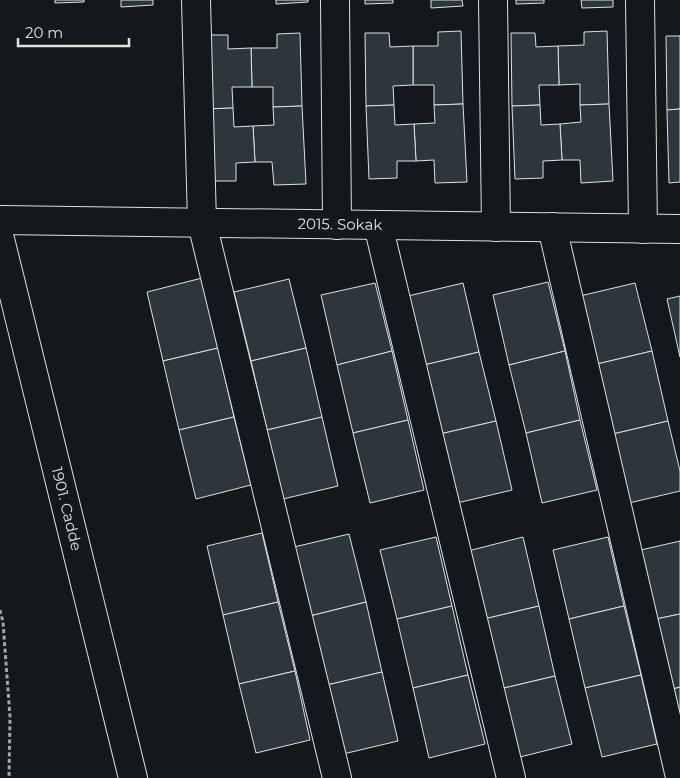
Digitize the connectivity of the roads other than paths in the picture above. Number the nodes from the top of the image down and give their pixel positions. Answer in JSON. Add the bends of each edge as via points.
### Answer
{"nodes":[{"id":1,"x":196,"y":0,"type":"edge"},
{"id":2,"x":335,"y":0,"type":"edge"},
{"id":3,"x":492,"y":0,"type":"edge"},
{"id":4,"x":640,"y":0,"type":"edge"},
{"id":5,"x":0,"y":220,"type":"edge"},
{"id":6,"x":202,"y":223,"type":"junction"},
{"id":7,"x":337,"y":225,"type":"junction"},
{"id":8,"x":378,"y":225,"type":"junction"},
{"id":9,"x":496,"y":226,"type":"junction"},
{"id":10,"x":552,"y":227,"type":"junction"},
{"id":11,"x":643,"y":229,"type":"junction"},
{"id":12,"x":680,"y":229,"type":"edge"},
{"id":13,"x":0,"y":239,"type":"edge"},
{"id":14,"x":680,"y":777,"type":"edge"},
{"id":15,"x":133,"y":778,"type":"edge"},
{"id":16,"x":337,"y":778,"type":"edge"},
{"id":17,"x":511,"y":778,"type":"edge"}],
"edges":[{"from":1,"to":6,"type":"street"},
{"from":2,"to":7,"type":"street"},
{"from":3,"to":9,"type":"street"},
{"from":4,"to":11,"type":"street"},
{"from":5,"to":6,"type":"street","name":"2015. Sokak"},
{"from":6,"to":7,"type":"street","name":"2015. Sokak"},
{"from":6,"to":16,"type":"street"},
{"from":7,"to":8,"type":"street","name":"2015. Sokak"},
{"from":8,"to":9,"type":"street","name":"2015. Sokak"},
{"from":8,"to":17,"type":"street"},
{"from":9,"to":10,"type":"street","name":"2015. Sokak"},
{"from":10,"to":11,"type":"street","name":"2015. Sokak"},
{"from":10,"to":14,"type":"street"},
{"from":11,"to":12,"type":"street","name":"2015. Sokak"},
{"from":13,"to":15,"type":"street","name":"1901. Cadde"}]}
